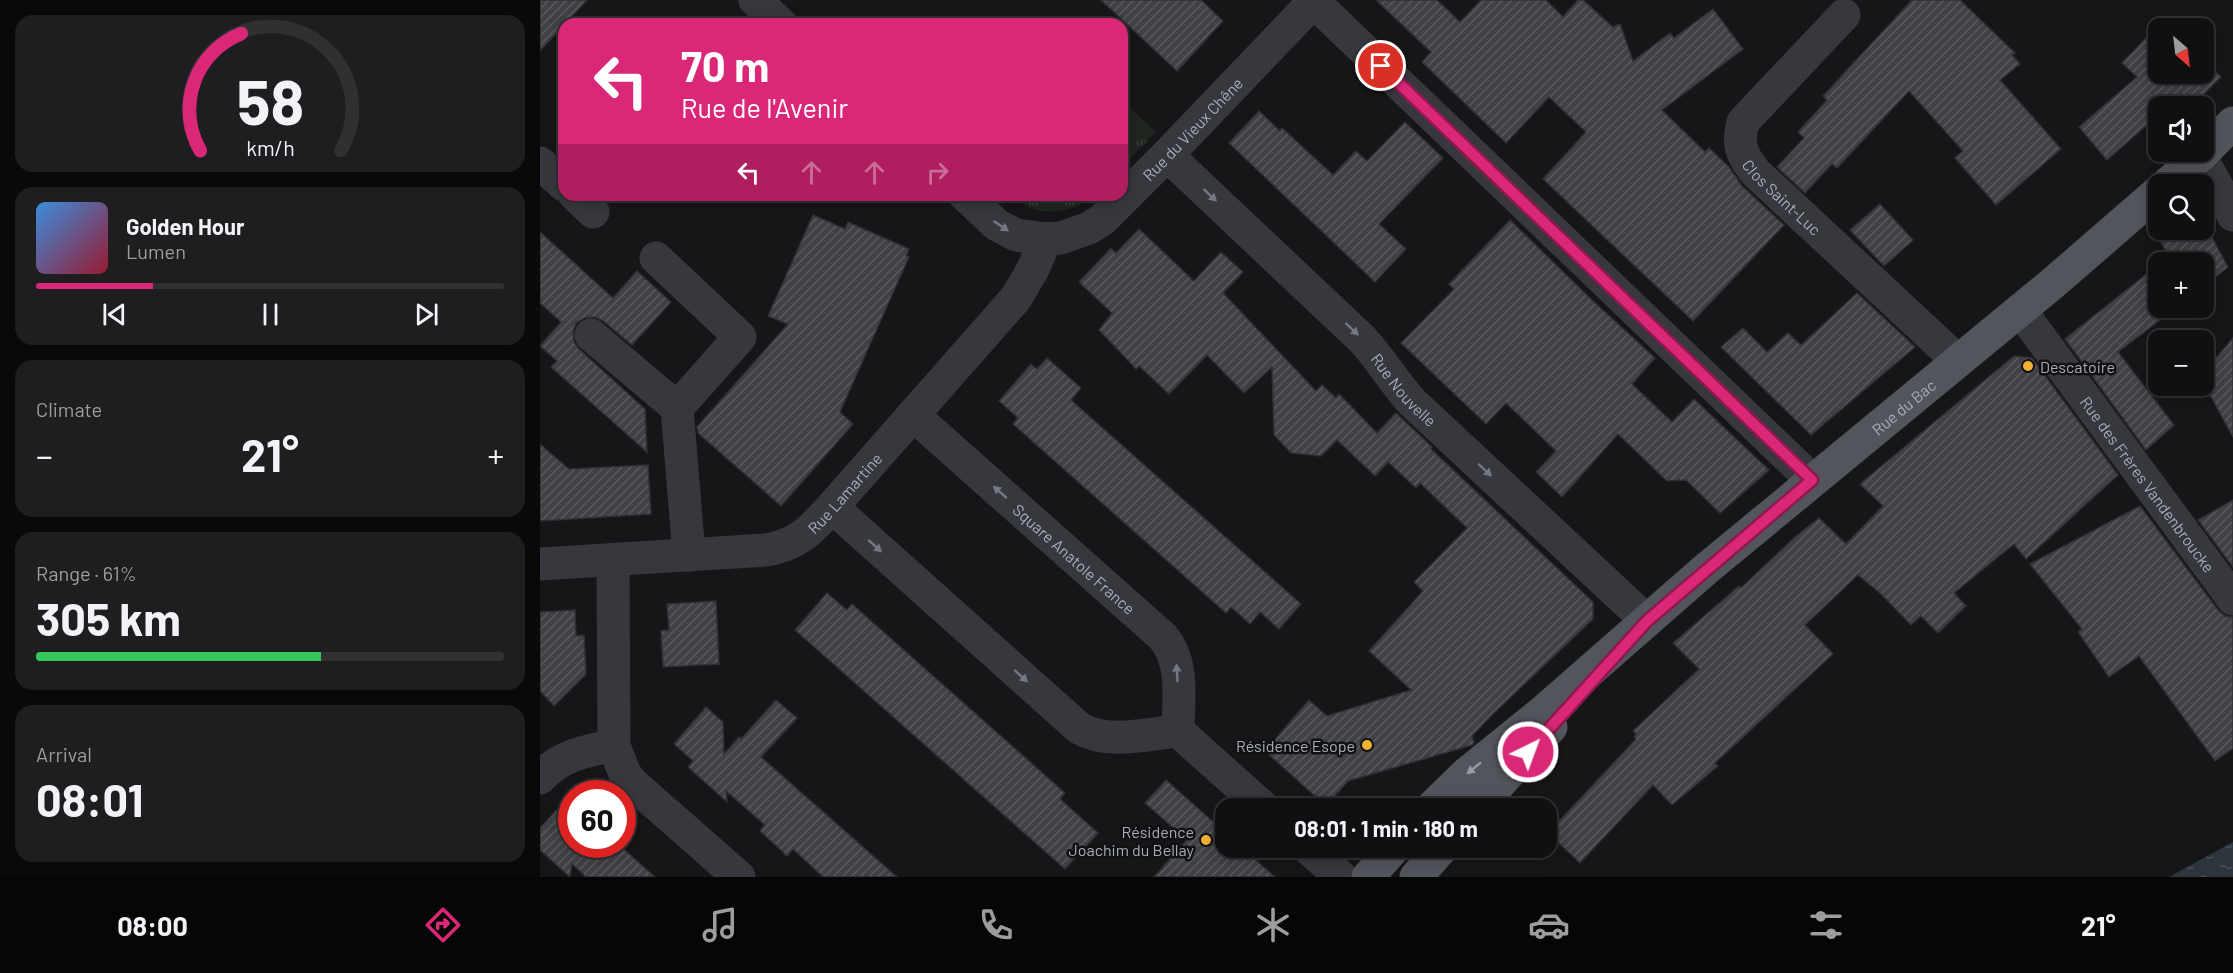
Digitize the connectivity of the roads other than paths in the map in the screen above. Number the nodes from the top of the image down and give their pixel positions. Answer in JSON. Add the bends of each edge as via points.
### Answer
{"nodes":[{"id":1,"x":755,"y":0,"type":"edge"},
{"id":2,"x":1314,"y":0,"type":"edge"},
{"id":3,"x":1844,"y":15,"type":"dead end"},
{"id":4,"x":774,"y":18,"type":"edge"},
{"id":5,"x":2233,"y":123,"type":"edge"},
{"id":6,"x":2214,"y":142,"type":"edge"},
{"id":7,"x":1167,"y":155,"type":"junction"},
{"id":8,"x":2193,"y":162,"type":"edge"},
{"id":9,"x":2203,"y":162,"type":"edge"},
{"id":10,"x":540,"y":164,"type":"edge"},
{"id":11,"x":2179,"y":174,"type":"edge"},
{"id":12,"x":558,"y":180,"type":"edge"},
{"id":13,"x":1128,"y":193,"type":"edge"},
{"id":14,"x":971,"y":201,"type":"edge"},
{"id":15,"x":1120,"y":201,"type":"edge"},
{"id":16,"x":2148,"y":201,"type":"edge"},
{"id":17,"x":2233,"y":215,"type":"edge"},
{"id":18,"x":1046,"y":239,"type":"junction"},
{"id":19,"x":656,"y":258,"type":"dead end"},
{"id":20,"x":2020,"y":310,"type":"junction"},
{"id":21,"x":591,"y":335,"type":"dead end"},
{"id":22,"x":1957,"y":360,"type":"junction"},
{"id":23,"x":677,"y":408,"type":"junction"},
{"id":24,"x":913,"y":415,"type":"junction"},
{"id":25,"x":1812,"y":480,"type":"junction"},
{"id":26,"x":832,"y":507,"type":"junction"},
{"id":27,"x":689,"y":555,"type":"junction"},
{"id":28,"x":613,"y":560,"type":"junction"},
{"id":29,"x":540,"y":564,"type":"edge"},
{"id":30,"x":2233,"y":599,"type":"edge"},
{"id":31,"x":1647,"y":621,"type":"junction"},
{"id":32,"x":1178,"y":731,"type":"junction"},
{"id":33,"x":614,"y":746,"type":"junction"},
{"id":34,"x":540,"y":778,"type":"edge"},
{"id":35,"x":1253,"y":798,"type":"edge"},
{"id":36,"x":1441,"y":798,"type":"edge"},
{"id":37,"x":1486,"y":798,"type":"edge"},
{"id":38,"x":1319,"y":858,"type":"edge"},
{"id":39,"x":1385,"y":858,"type":"edge"},
{"id":40,"x":1434,"y":858,"type":"edge"},
{"id":41,"x":739,"y":877,"type":"edge"},
{"id":42,"x":1341,"y":877,"type":"edge"},
{"id":43,"x":1368,"y":877,"type":"edge"},
{"id":44,"x":1416,"y":877,"type":"edge"}],
"edges":[{"from":1,"to":4,"type":"street"},
{"from":2,"to":7,"type":"street","name":"Rue du Vieux Chêne"},
{"from":2,"to":25,"type":"street"},
{"from":3,"to":22,"type":"street","name":"Clos Saint-Luc","via":[[1743,122],[1741,148],[1755,172]]},
{"from":5,"to":6,"type":"main road"},
{"from":7,"to":13,"type":"street","name":"Rue du Vieux Chêne"},
{"from":7,"to":31,"type":"street","name":"Rue Nouvelle","one_way":true,"via":[[1362,339],[1413,403]]},
{"from":8,"to":11,"type":"main road"},
{"from":9,"to":17,"type":"street"},
{"from":10,"to":12,"type":"street"},
{"from":14,"to":18,"type":"street","name":"Rue du Vieux Chêne","one_way":true,"via":[[1007,231]]},
{"from":15,"to":18,"type":"street","name":"Rue du Vieux Chêne","via":[[1102,219],[1076,234]]},
{"from":16,"to":20,"type":"main road","name":"Rue du Bac"},
{"from":18,"to":24,"type":"street","name":"Rue Lamartine","via":[[1016,298]]},
{"from":19,"to":23,"type":"street","via":[[741,337]]},
{"from":20,"to":22,"type":"main road","name":"Rue du Bac"},
{"from":20,"to":30,"type":"street","name":"Rue des Frères Vandenbroucke"},
{"from":21,"to":23,"type":"street"},
{"from":22,"to":25,"type":"main road","name":"Rue du Bac"},
{"from":23,"to":27,"type":"street"},
{"from":24,"to":26,"type":"street","name":"Rue Lamartine"},
{"from":32,"to":24,"type":"street","name":"Square Anatole France","one_way":true,"via":[[1178,665],[1163,637]]},
{"from":25,"to":31,"type":"main road","name":"Rue du Bac"},
{"from":26,"to":27,"type":"street","name":"Rue Lamartine","via":[[810,531],[790,544],[766,550]]},
{"from":26,"to":32,"type":"street","one_way":true,"via":[[1089,734],[1108,737]]},
{"from":27,"to":28,"type":"street","name":"Rue Lamartine"},
{"from":28,"to":29,"type":"street","name":"Rue Lamartine"},
{"from":28,"to":33,"type":"street"},
{"from":31,"to":36,"type":"main road","name":"Rue du Bac","one_way":true},
{"from":31,"to":37,"type":"main road","name":"Rue du Bac"},
{"from":32,"to":35,"type":"street"},
{"from":33,"to":34,"type":"street","via":[[575,755]]},
{"from":33,"to":41,"type":"street","via":[[633,784]]},
{"from":38,"to":42,"type":"street"},
{"from":39,"to":43,"type":"main road"},
{"from":40,"to":44,"type":"main road"}]}
